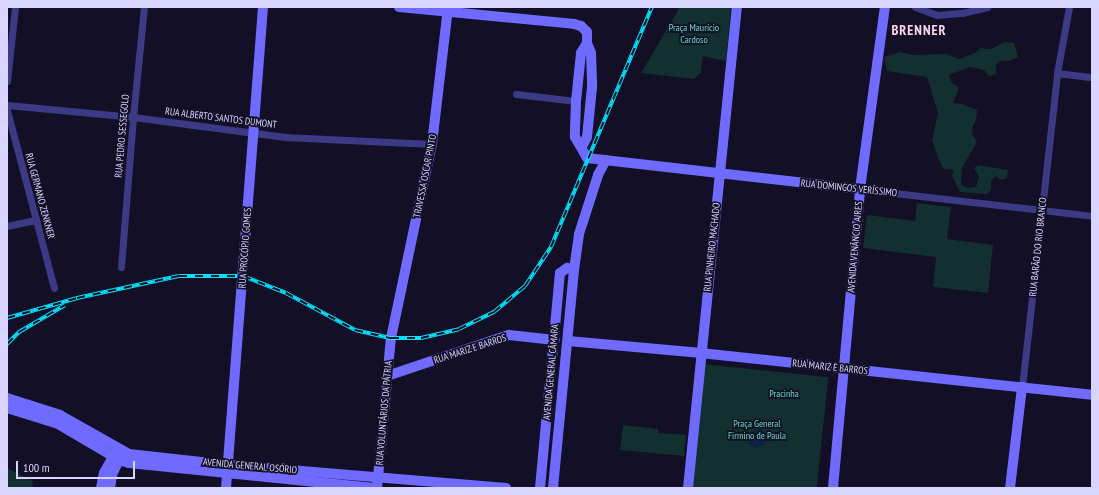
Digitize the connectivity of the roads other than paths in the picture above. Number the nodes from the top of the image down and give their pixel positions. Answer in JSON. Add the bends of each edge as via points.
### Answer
{"nodes":[{"id":1,"x":15,"y":7,"type":"edge"},
{"id":2,"x":144,"y":7,"type":"edge"},
{"id":3,"x":263,"y":7,"type":"edge"},
{"id":4,"x":399,"y":7,"type":"edge"},
{"id":5,"x":737,"y":7,"type":"edge"},
{"id":6,"x":885,"y":7,"type":"edge"},
{"id":7,"x":914,"y":7,"type":"edge"},
{"id":8,"x":987,"y":7,"type":"edge"},
{"id":9,"x":1069,"y":7,"type":"edge"},
{"id":10,"x":448,"y":9,"type":"edge"},
{"id":11,"x":587,"y":43,"type":"junction"},
{"id":12,"x":1057,"y":73,"type":"junction"},
{"id":13,"x":1092,"y":76,"type":"edge"},
{"id":14,"x":7,"y":81,"type":"edge"},
{"id":15,"x":516,"y":94,"type":"dead end"},
{"id":16,"x":576,"y":101,"type":"junction"},
{"id":17,"x":7,"y":105,"type":"edge"},
{"id":18,"x":7,"y":110,"type":"edge"},
{"id":19,"x":133,"y":117,"type":"junction"},
{"id":20,"x":254,"y":131,"type":"junction"},
{"id":21,"x":432,"y":144,"type":"junction"},
{"id":22,"x":582,"y":147,"type":"junction"},
{"id":23,"x":606,"y":160,"type":"junction"},
{"id":24,"x":720,"y":174,"type":"junction"},
{"id":25,"x":860,"y":189,"type":"junction"},
{"id":26,"x":1042,"y":210,"type":"junction"},
{"id":27,"x":1092,"y":216,"type":"edge"},
{"id":28,"x":36,"y":220,"type":"junction"},
{"id":29,"x":7,"y":226,"type":"edge"},
{"id":30,"x":121,"y":267,"type":"dead end"},
{"id":31,"x":574,"y":270,"type":"junction"},
{"id":32,"x":54,"y":288,"type":"dead end"},
{"id":33,"x":391,"y":338,"type":"joint"},
{"id":34,"x":555,"y":340,"type":"junction"},
{"id":35,"x":568,"y":342,"type":"junction"},
{"id":36,"x":700,"y":353,"type":"junction"},
{"id":37,"x":844,"y":369,"type":"junction"},
{"id":38,"x":387,"y":376,"type":"junction"},
{"id":39,"x":1022,"y":387,"type":"junction"},
{"id":40,"x":1092,"y":395,"type":"edge"},
{"id":41,"x":7,"y":398,"type":"edge"},
{"id":42,"x":7,"y":408,"type":"edge"},
{"id":43,"x":26,"y":409,"type":"junction"},
{"id":44,"x":118,"y":454,"type":"junction"},
{"id":45,"x":228,"y":470,"type":"junction"},
{"id":46,"x":378,"y":477,"type":"junction"},
{"id":47,"x":108,"y":482,"type":"edge"},
{"id":48,"x":101,"y":488,"type":"edge"},
{"id":49,"x":226,"y":488,"type":"edge"},
{"id":50,"x":377,"y":488,"type":"edge"},
{"id":51,"x":506,"y":488,"type":"edge"},
{"id":52,"x":540,"y":488,"type":"edge"},
{"id":53,"x":553,"y":488,"type":"edge"},
{"id":54,"x":688,"y":488,"type":"edge"},
{"id":55,"x":833,"y":488,"type":"edge"},
{"id":56,"x":1010,"y":488,"type":"edge"}],
"edges":[{"from":1,"to":14,"type":"street"},
{"from":2,"to":19,"type":"street","name":"RUA PEDRO SESSEGOLO"},
{"from":3,"to":20,"type":"main road","name":"RUA PROCÓPIO GOMES"},
{"from":4,"to":10,"type":"main road"},
{"from":5,"to":24,"type":"main road","name":"RUA PINHEIRO MACHADO"},
{"from":6,"to":25,"type":"main road","name":"AVENIDA VENÂNCIO AIRES"},
{"from":7,"to":8,"type":"street","via":[[937,15]]},
{"from":9,"to":12,"type":"street","name":"RUA BARÃO DO RIO BRANCO"},
{"from":10,"to":11,"type":"main road","via":[[574,24],[587,32]]},
{"from":10,"to":21,"type":"main road","name":"TRAVESSA OSCAR PINTO"},
{"from":11,"to":16,"type":"main road","via":[[581,53]]},
{"from":11,"to":22,"type":"main road","via":[[591,53],[592,87],[587,137]]},
{"from":12,"to":13,"type":"street"},
{"from":12,"to":26,"type":"street","name":"RUA BARÃO DO RIO BRANCO"},
{"from":15,"to":16,"type":"street"},
{"from":16,"to":22,"type":"main road","via":[[575,137]]},
{"from":17,"to":19,"type":"street","name":"RUA ALBERTO SANTOS DUMONT"},
{"from":18,"to":28,"type":"street","name":"RUA GERMANO ZENKNER"},
{"from":19,"to":20,"type":"street","name":"RUA ALBERTO SANTOS DUMONT"},
{"from":19,"to":30,"type":"street","name":"RUA PEDRO SESSEGOLO"},
{"from":20,"to":21,"type":"street","name":"RUA ALBERTO SANTOS DUMONT","via":[[284,137]]},
{"from":20,"to":45,"type":"main road","name":"RUA PROCÓPIO GOMES"},
{"from":21,"to":33,"type":"main road","name":"TRAVESSA OSCAR PINTO"},
{"from":22,"to":23,"type":"main road","via":[[587,158]]},
{"from":23,"to":24,"type":"main road","name":"RUA DOMINGOS VERÍSSIMO"},
{"from":23,"to":31,"type":"main road","name":"AVENIDA GENERAL CÂMARA","via":[[598,175],[579,234]]},
{"from":24,"to":25,"type":"main road","name":"RUA DOMINGOS VERÍSSIMO"},
{"from":24,"to":36,"type":"main road","name":"RUA PINHEIRO MACHADO"},
{"from":25,"to":26,"type":"street","name":"RUA DOMINGOS VERÍSSIMO"},
{"from":25,"to":37,"type":"main road","name":"AVENIDA VENÂNCIO AIRES"},
{"from":26,"to":27,"type":"street","name":"RUA DOMINGOS VERÍSSIMO"},
{"from":26,"to":39,"type":"street","name":"RUA BARÃO DO RIO BRANCO"},
{"from":28,"to":29,"type":"street"},
{"from":28,"to":32,"type":"street","name":"RUA GERMANO ZENKNER"},
{"from":31,"to":34,"type":"main road","name":"AVENIDA GENERAL CÂMARA","via":[[566,268],[560,273]]},
{"from":31,"to":35,"type":"main road","name":"AVENIDA GENERAL CÂMARA"},
{"from":33,"to":38,"type":"main road","name":"RUA VOLUNTÁRIOS DA PÁTRIA"},
{"from":34,"to":35,"type":"main road","name":"RUA MARIZ E BARROS","via":[[556,345],[561,348]]},
{"from":34,"to":38,"type":"main road","name":"RUA MARIZ E BARROS","via":[[509,335]]},
{"from":34,"to":52,"type":"main road","name":"AVENIDA GENERAL CÂMARA"},
{"from":35,"to":36,"type":"main road","name":"RUA MARIZ E BARROS"},
{"from":35,"to":53,"type":"main road","name":"AVENIDA GENERAL CÂMARA"},
{"from":36,"to":37,"type":"main road","name":"RUA MARIZ E BARROS"},
{"from":36,"to":54,"type":"main road","name":"RUA PINHEIRO MACHADO"},
{"from":37,"to":39,"type":"main road","name":"RUA MARIZ E BARROS"},
{"from":37,"to":55,"type":"main road","name":"AVENIDA VENÂNCIO AIRES"},
{"from":38,"to":46,"type":"main road","name":"RUA VOLUNTÁRIOS DA PÁTRIA"},
{"from":39,"to":40,"type":"main road","name":"RUA MARIZ E BARROS"},
{"from":39,"to":56,"type":"main road","name":"RUA BARÃO DO RIO BRANCO"},
{"from":41,"to":43,"type":"main road","name":"AVENIDA GENERAL OSÓRIO"},
{"from":42,"to":43,"type":"main road","name":"AVENIDA GENERAL OSÓRIO"},
{"from":43,"to":44,"type":"main road","name":"AVENIDA GENERAL OSÓRIO"},
{"from":44,"to":45,"type":"main road","name":"AVENIDA GENERAL OSÓRIO","via":[[129,463]]},
{"from":44,"to":47,"type":"main road"},
{"from":45,"to":46,"type":"main road","name":"AVENIDA GENERAL OSÓRIO"},
{"from":45,"to":49,"type":"main road","name":"RUA PROCÓPIO GOMES"},
{"from":45,"to":50,"type":"main road","name":"AVENIDA GENERAL OSÓRIO"},
{"from":46,"to":50,"type":"main road","name":"RUA VOLUNTÁRIOS DA PÁTRIA"},
{"from":46,"to":51,"type":"main road","name":"AVENIDA GENERAL OSÓRIO"},
{"from":47,"to":48,"type":"main road"}]}
